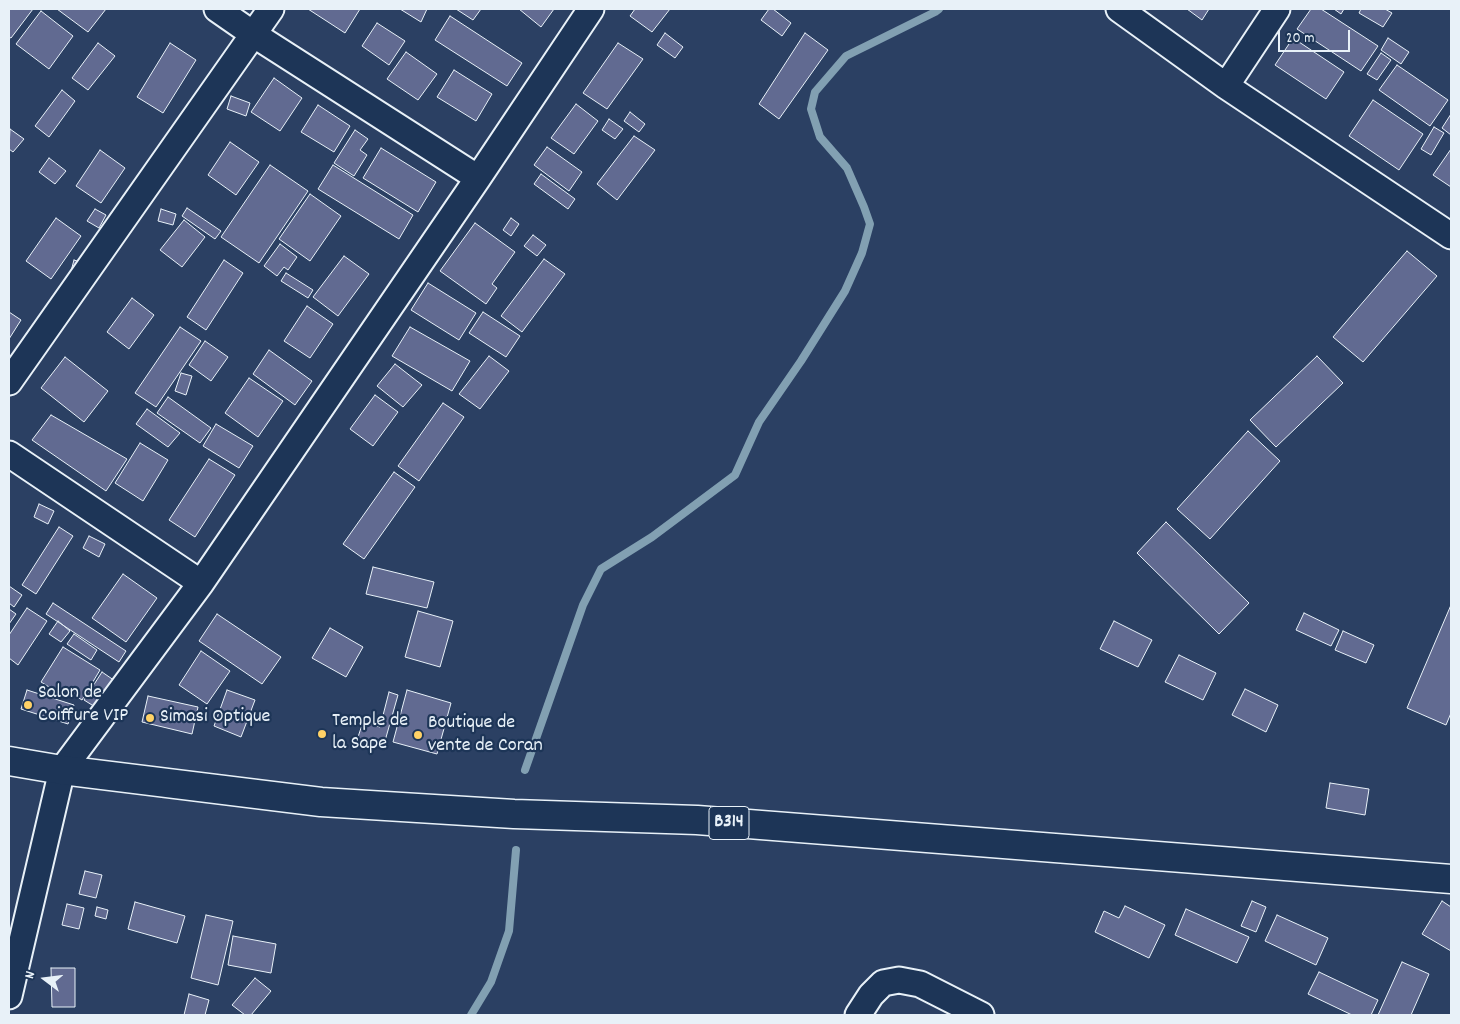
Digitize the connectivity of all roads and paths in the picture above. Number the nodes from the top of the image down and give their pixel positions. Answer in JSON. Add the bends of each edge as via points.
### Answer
{"nodes":[{"id":1,"x":217,"y":9,"type":"edge"},
{"id":2,"x":271,"y":9,"type":"edge"},
{"id":3,"x":591,"y":9,"type":"edge"},
{"id":4,"x":1119,"y":9,"type":"edge"},
{"id":5,"x":1277,"y":9,"type":"edge"},
{"id":6,"x":253,"y":34,"type":"junction"},
{"id":7,"x":1226,"y":86,"type":"junction"},
{"id":8,"x":478,"y":178,"type":"junction"},
{"id":9,"x":1451,"y":236,"type":"edge"},
{"id":10,"x":9,"y":382,"type":"edge"},
{"id":11,"x":9,"y":454,"type":"edge"},
{"id":12,"x":201,"y":583,"type":"junction"},
{"id":13,"x":9,"y":761,"type":"edge"},
{"id":14,"x":62,"y":770,"type":"junction"},
{"id":15,"x":1451,"y":879,"type":"edge"},
{"id":16,"x":9,"y":996,"type":"edge"},
{"id":17,"x":858,"y":1015,"type":"edge"},
{"id":18,"x":981,"y":1015,"type":"edge"}],
"edges":[{"from":1,"to":6,"type":"street"},
{"from":2,"to":6,"type":"street"},
{"from":3,"to":8,"type":"street"},
{"from":4,"to":7,"type":"street"},
{"from":5,"to":7,"type":"street"},
{"from":6,"to":8,"type":"street"},
{"from":6,"to":10,"type":"street"},
{"from":7,"to":9,"type":"street"},
{"from":8,"to":12,"type":"street"},
{"from":11,"to":12,"type":"street"},
{"from":12,"to":14,"type":"street"},
{"from":13,"to":14,"type":"main road","number":"B314"},
{"from":14,"to":15,"type":"main road","number":"B314","via":[[321,802],[514,814],[697,820]]},
{"from":14,"to":16,"type":"street"},
{"from":17,"to":18,"type":"street","via":[[883,983],[899,980],[920,984]]}]}
